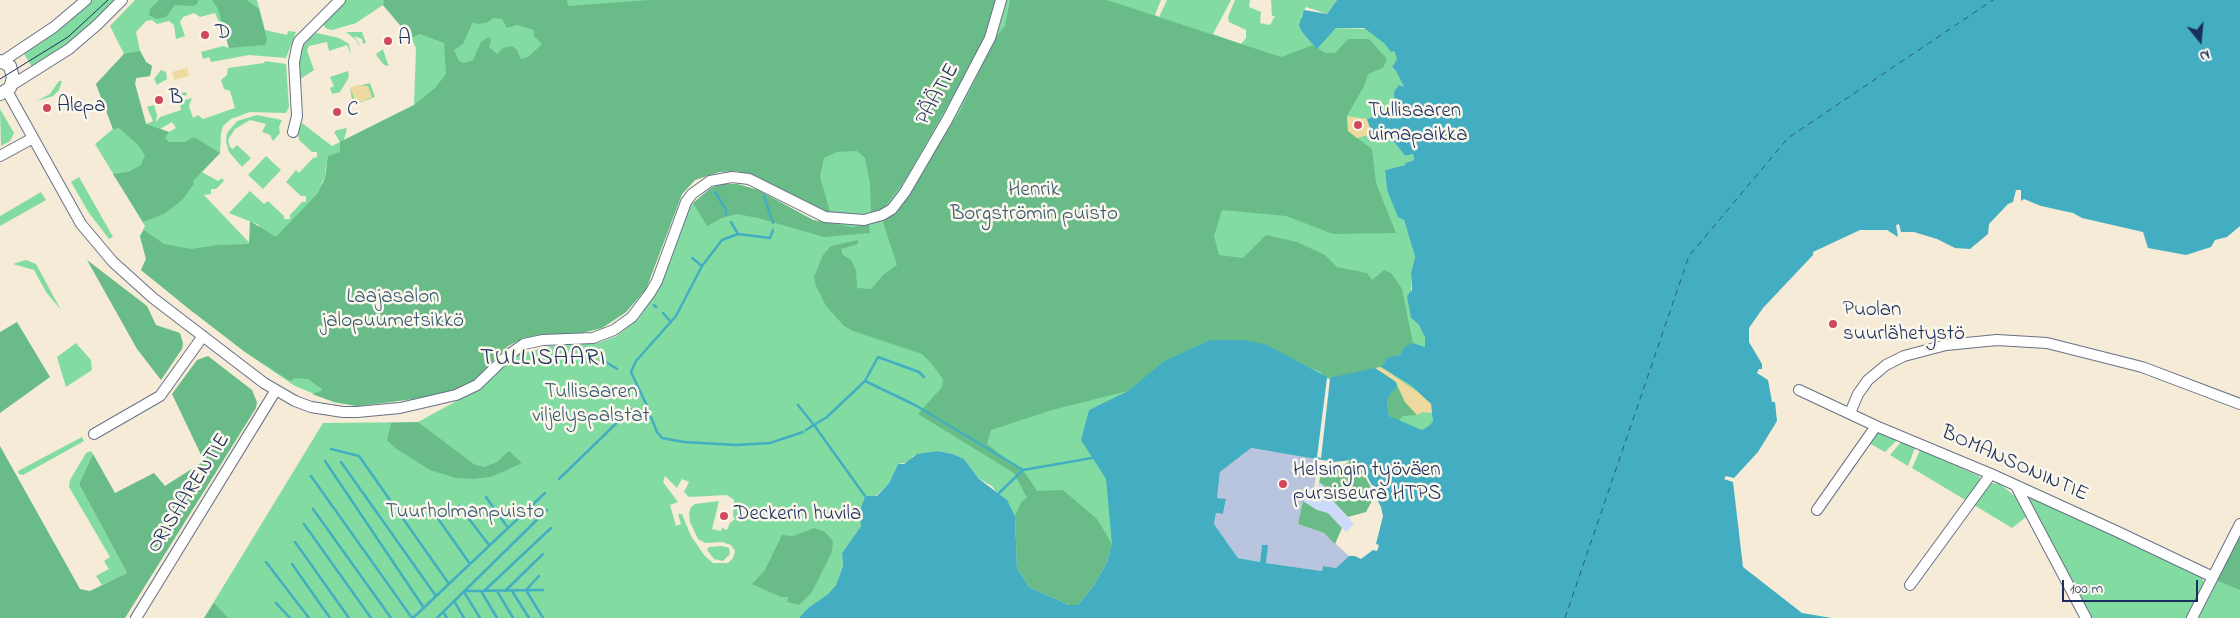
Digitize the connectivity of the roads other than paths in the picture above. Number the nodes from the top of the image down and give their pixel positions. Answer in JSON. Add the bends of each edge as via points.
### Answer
{"nodes":[{"id":1,"x":86,"y":0,"type":"edge"},
{"id":2,"x":122,"y":0,"type":"edge"},
{"id":3,"x":340,"y":0,"type":"edge"},
{"id":4,"x":1001,"y":0,"type":"edge"},
{"id":5,"x":1,"y":61,"type":"edge"},
{"id":6,"x":6,"y":90,"type":"edge"},
{"id":7,"x":293,"y":132,"type":"dead end"},
{"id":8,"x":33,"y":138,"type":"junction"},
{"id":9,"x":0,"y":156,"type":"edge"},
{"id":10,"x":203,"y":336,"type":"junction"},
{"id":11,"x":276,"y":390,"type":"junction"},
{"id":12,"x":1799,"y":390,"type":"dead end"},
{"id":13,"x":2240,"y":404,"type":"edge"},
{"id":14,"x":1850,"y":413,"type":"junction"},
{"id":15,"x":1876,"y":426,"type":"junction"},
{"id":16,"x":94,"y":434,"type":"dead end"},
{"id":17,"x":1991,"y":474,"type":"junction"},
{"id":18,"x":2016,"y":486,"type":"junction"},
{"id":19,"x":1817,"y":510,"type":"dead end"},
{"id":20,"x":2240,"y":524,"type":"edge"},
{"id":21,"x":2213,"y":577,"type":"junction"},
{"id":22,"x":1910,"y":585,"type":"dead end"},
{"id":23,"x":136,"y":618,"type":"edge"},
{"id":24,"x":2086,"y":618,"type":"edge"},
{"id":25,"x":2192,"y":618,"type":"edge"}],
"edges":[{"from":1,"to":5,"type":"street","via":[[54,27]]},
{"from":2,"to":6,"type":"street","via":[[69,49]]},
{"from":3,"to":7,"type":"street","via":[[299,41],[294,62],[297,116]]},
{"from":4,"to":11,"type":"street","name":"PÄÄTIE","via":[[980,61],[892,209],[864,220],[836,219],[812,212],[749,179],[732,176],[710,181],[686,202],[650,294],[632,317],[614,330],[593,338],[524,344],[477,385],[427,403],[344,412],[311,407]]},
{"from":5,"to":6,"type":"main road","via":[[12,72]]},
{"from":6,"to":8,"type":"street"},
{"from":8,"to":9,"type":"street"},
{"from":8,"to":10,"type":"street","via":[[94,242],[135,282]]},
{"from":10,"to":11,"type":"street"},
{"from":10,"to":16,"type":"street","via":[[160,396]]},
{"from":11,"to":23,"type":"street","name":"ORISAARENTIE"},
{"from":12,"to":14,"type":"street","name":"BOMANSONINTIE"},
{"from":13,"to":14,"type":"street","via":[[2142,367],[2047,343],[1997,340],[1946,344],[1904,356],[1868,380]]},
{"from":14,"to":15,"type":"street","name":"BOMANSONINTIE"},
{"from":15,"to":17,"type":"street","name":"BOMANSONINTIE"},
{"from":15,"to":19,"type":"street"},
{"from":17,"to":18,"type":"street","name":"BOMANSONINTIE"},
{"from":17,"to":22,"type":"street"},
{"from":18,"to":21,"type":"street","name":"BOMANSONINTIE"},
{"from":18,"to":24,"type":"street"},
{"from":20,"to":21,"type":"street"},
{"from":21,"to":25,"type":"street"}]}
